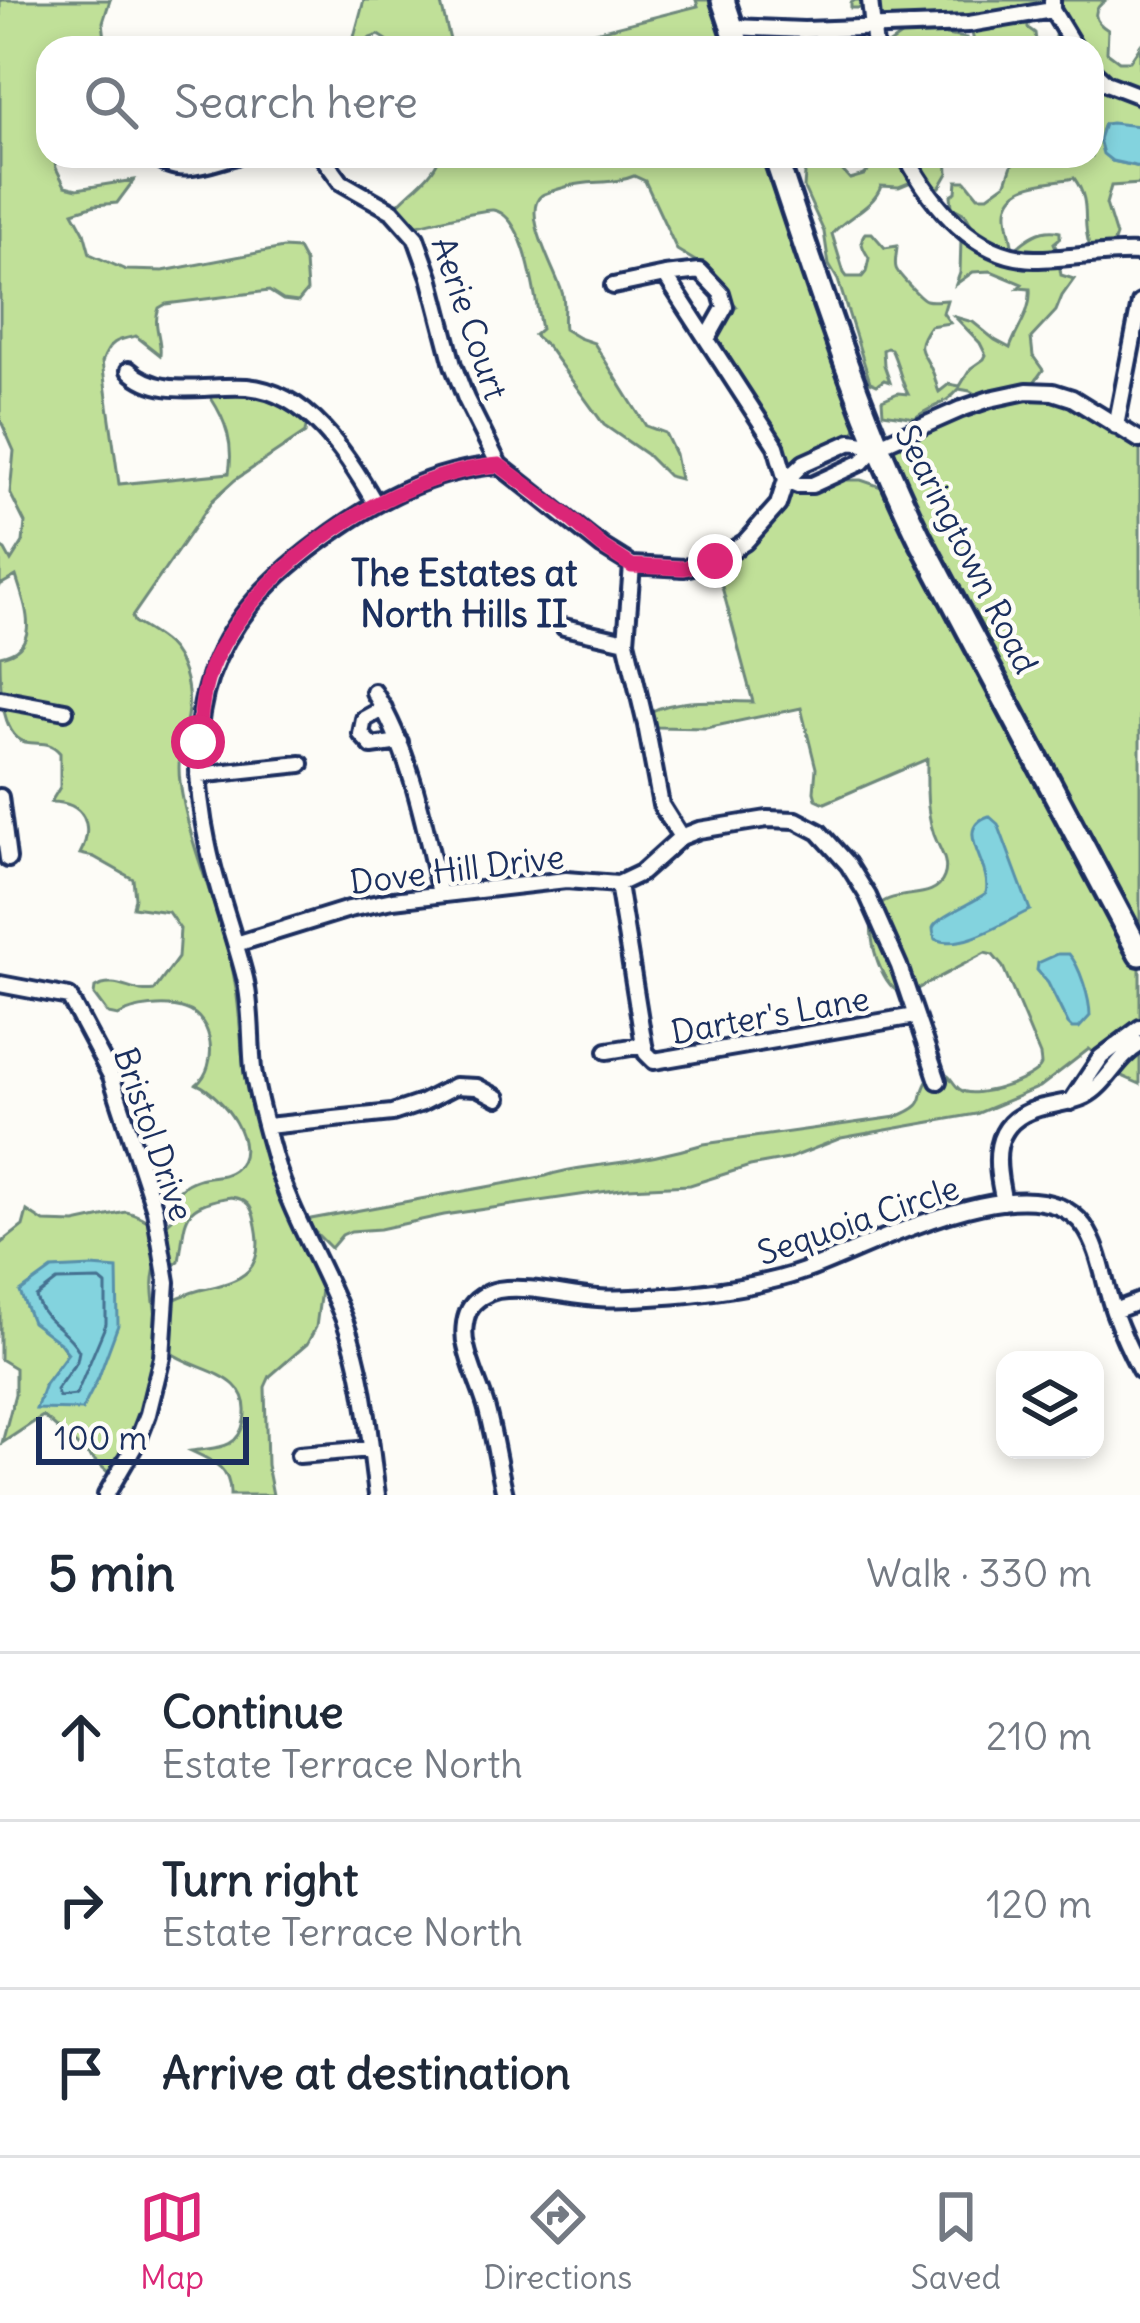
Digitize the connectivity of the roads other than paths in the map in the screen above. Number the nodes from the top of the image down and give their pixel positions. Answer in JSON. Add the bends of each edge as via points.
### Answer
{"nodes":[{"id":1,"x":723,"y":0,"type":"edge"},
{"id":2,"x":870,"y":0,"type":"edge"},
{"id":3,"x":1052,"y":5,"type":"edge"},
{"id":4,"x":872,"y":27,"type":"junction"},
{"id":5,"x":734,"y":36,"type":"edge"},
{"id":6,"x":752,"y":36,"type":"edge"},
{"id":7,"x":873,"y":36,"type":"edge"},
{"id":8,"x":1069,"y":36,"type":"edge"},
{"id":9,"x":1104,"y":81,"type":"edge"},
{"id":10,"x":1140,"y":96,"type":"edge"},
{"id":11,"x":331,"y":168,"type":"edge"},
{"id":12,"x":780,"y":168,"type":"edge"},
{"id":13,"x":914,"y":168,"type":"edge"},
{"id":14,"x":1140,"y":253,"type":"edge"},
{"id":15,"x":665,"y":275,"type":"junction"},
{"id":16,"x":613,"y":286,"type":"dead end"},
{"id":17,"x":1140,"y":303,"type":"edge"},
{"id":18,"x":706,"y":339,"type":"junction"},
{"id":19,"x":129,"y":370,"type":"dead end"},
{"id":20,"x":1116,"y":425,"type":"junction"},
{"id":21,"x":1140,"y":440,"type":"edge"},
{"id":22,"x":877,"y":446,"type":"junction"},
{"id":23,"x":499,"y":465,"type":"junction"},
{"id":24,"x":786,"y":479,"type":"junction"},
{"id":25,"x":375,"y":503,"type":"junction"},
{"id":26,"x":632,"y":566,"type":"junction"},
{"id":27,"x":564,"y":627,"type":"dead end"},
{"id":28,"x":626,"y":641,"type":"junction"},
{"id":29,"x":374,"y":692,"type":"dead end"},
{"id":30,"x":0,"y":699,"type":"edge"},
{"id":31,"x":384,"y":708,"type":"junction"},
{"id":32,"x":65,"y":712,"type":"dead end"},
{"id":33,"x":400,"y":742,"type":"junction"},
{"id":34,"x":301,"y":764,"type":"dead end"},
{"id":35,"x":198,"y":775,"type":"junction"},
{"id":36,"x":0,"y":797,"type":"edge"},
{"id":37,"x":681,"y":837,"type":"junction"},
{"id":38,"x":8,"y":859,"type":"dead end"},
{"id":39,"x":618,"y":884,"type":"junction"},
{"id":40,"x":440,"y":894,"type":"junction"},
{"id":41,"x":236,"y":944,"type":"junction"},
{"id":42,"x":1140,"y":954,"type":"edge"},
{"id":43,"x":0,"y":984,"type":"edge"},
{"id":44,"x":915,"y":1016,"type":"junction"},
{"id":45,"x":1140,"y":1028,"type":"edge"},
{"id":46,"x":1140,"y":1044,"type":"edge"},
{"id":47,"x":644,"y":1046,"type":"junction"},
{"id":48,"x":607,"y":1051,"type":"dead end"},
{"id":49,"x":938,"y":1081,"type":"dead end"},
{"id":50,"x":498,"y":1098,"type":"dead end"},
{"id":51,"x":1071,"y":1102,"type":"junction"},
{"id":52,"x":267,"y":1126,"type":"junction"},
{"id":53,"x":1004,"y":1202,"type":"junction"},
{"id":54,"x":1140,"y":1301,"type":"edge"},
{"id":55,"x":1114,"y":1311,"type":"junction"},
{"id":56,"x":1140,"y":1370,"type":"edge"},
{"id":57,"x":371,"y":1449,"type":"junction"},
{"id":58,"x":298,"y":1455,"type":"dead end"},
{"id":59,"x":106,"y":1495,"type":"edge"},
{"id":60,"x":377,"y":1495,"type":"edge"},
{"id":61,"x":505,"y":1495,"type":"edge"}],
"edges":[{"from":1,"to":5,"type":"main road"},
{"from":2,"to":4,"type":"street"},
{"from":3,"to":4,"type":"street","via":[[969,24]]},
{"from":3,"to":8,"type":"street"},
{"from":4,"to":6,"type":"street"},
{"from":4,"to":7,"type":"street"},
{"from":9,"to":10,"type":"street"},
{"from":11,"to":23,"type":"street","name":"Aerie Court","via":[[416,238],[453,365]]},
{"from":12,"to":22,"type":"main road","name":"Searingtown Road"},
{"from":13,"to":14,"type":"street","via":[[947,215],[990,248],[1028,259]]},
{"from":15,"to":16,"type":"street"},
{"from":15,"to":18,"type":"street"},
{"from":15,"to":18,"type":"street","via":[[700,271],[721,293],[725,307]]},
{"from":17,"to":20,"type":"street"},
{"from":18,"to":24,"type":"street","via":[[776,446]]},
{"from":19,"to":25,"type":"street","via":[[148,385],[249,387],[284,399],[339,445]]},
{"from":20,"to":21,"type":"street"},
{"from":20,"to":22,"type":"street","via":[[1065,395],[1035,391],[975,404]]},
{"from":22,"to":24,"type":"street","via":[[851,442]]},
{"from":22,"to":24,"type":"street","via":[[862,462],[812,485]]},
{"from":22,"to":42,"type":"main road","name":"Searingtown Road"},
{"from":23,"to":25,"type":"street","via":[[440,475]]},
{"from":23,"to":26,"type":"street"},
{"from":24,"to":26,"type":"street","via":[[778,505],[715,561]]},
{"from":25,"to":35,"type":"street","via":[[299,557],[231,631],[207,681]]},
{"from":26,"to":28,"type":"street"},
{"from":27,"to":28,"type":"street"},
{"from":28,"to":37,"type":"street","via":[[661,805]]},
{"from":29,"to":31,"type":"street"},
{"from":30,"to":32,"type":"street"},
{"from":31,"to":33,"type":"street"},
{"from":31,"to":33,"type":"street","via":[[364,718],[361,734],[372,746]]},
{"from":33,"to":40,"type":"street"},
{"from":34,"to":35,"type":"street"},
{"from":35,"to":41,"type":"street","via":[[208,850]]},
{"from":36,"to":38,"type":"street"},
{"from":37,"to":39,"type":"street"},
{"from":37,"to":44,"type":"street","via":[[767,819],[796,820],[819,832],[868,896]]},
{"from":39,"to":40,"type":"street","name":"Dove Hill Drive","via":[[566,880]]},
{"from":39,"to":47,"type":"street"},
{"from":40,"to":41,"type":"street","name":"Dove Hill Drive","via":[[349,909]]},
{"from":41,"to":52,"type":"street"},
{"from":43,"to":59,"type":"street","name":"Bristol Drive","via":[[68,998],[111,1076],[155,1210],[166,1282],[162,1357],[138,1440]]},
{"from":44,"to":47,"type":"street","name":"Darter's Lane","via":[[658,1062]]},
{"from":44,"to":49,"type":"street"},
{"from":45,"to":51,"type":"street","via":[[1101,1057]]},
{"from":46,"to":51,"type":"street","via":[[1095,1090]]},
{"from":47,"to":48,"type":"street"},
{"from":50,"to":52,"type":"street","via":[[455,1086],[392,1113]]},
{"from":51,"to":53,"type":"street","via":[[1035,1109],[1005,1132],[996,1163]]},
{"from":52,"to":57,"type":"street","via":[[354,1347]]},
{"from":53,"to":55,"type":"street","name":"Sequoia Circle","via":[[1052,1203],[1082,1223]]},
{"from":53,"to":61,"type":"street","name":"Sequoia Circle","via":[[911,1226],[775,1280],[707,1292],[603,1299],[488,1293],[470,1309],[465,1343]]},
{"from":54,"to":55,"type":"street"},
{"from":55,"to":56,"type":"street","name":"Sequoia Circle"},
{"from":57,"to":58,"type":"street"},
{"from":57,"to":60,"type":"street"}]}
